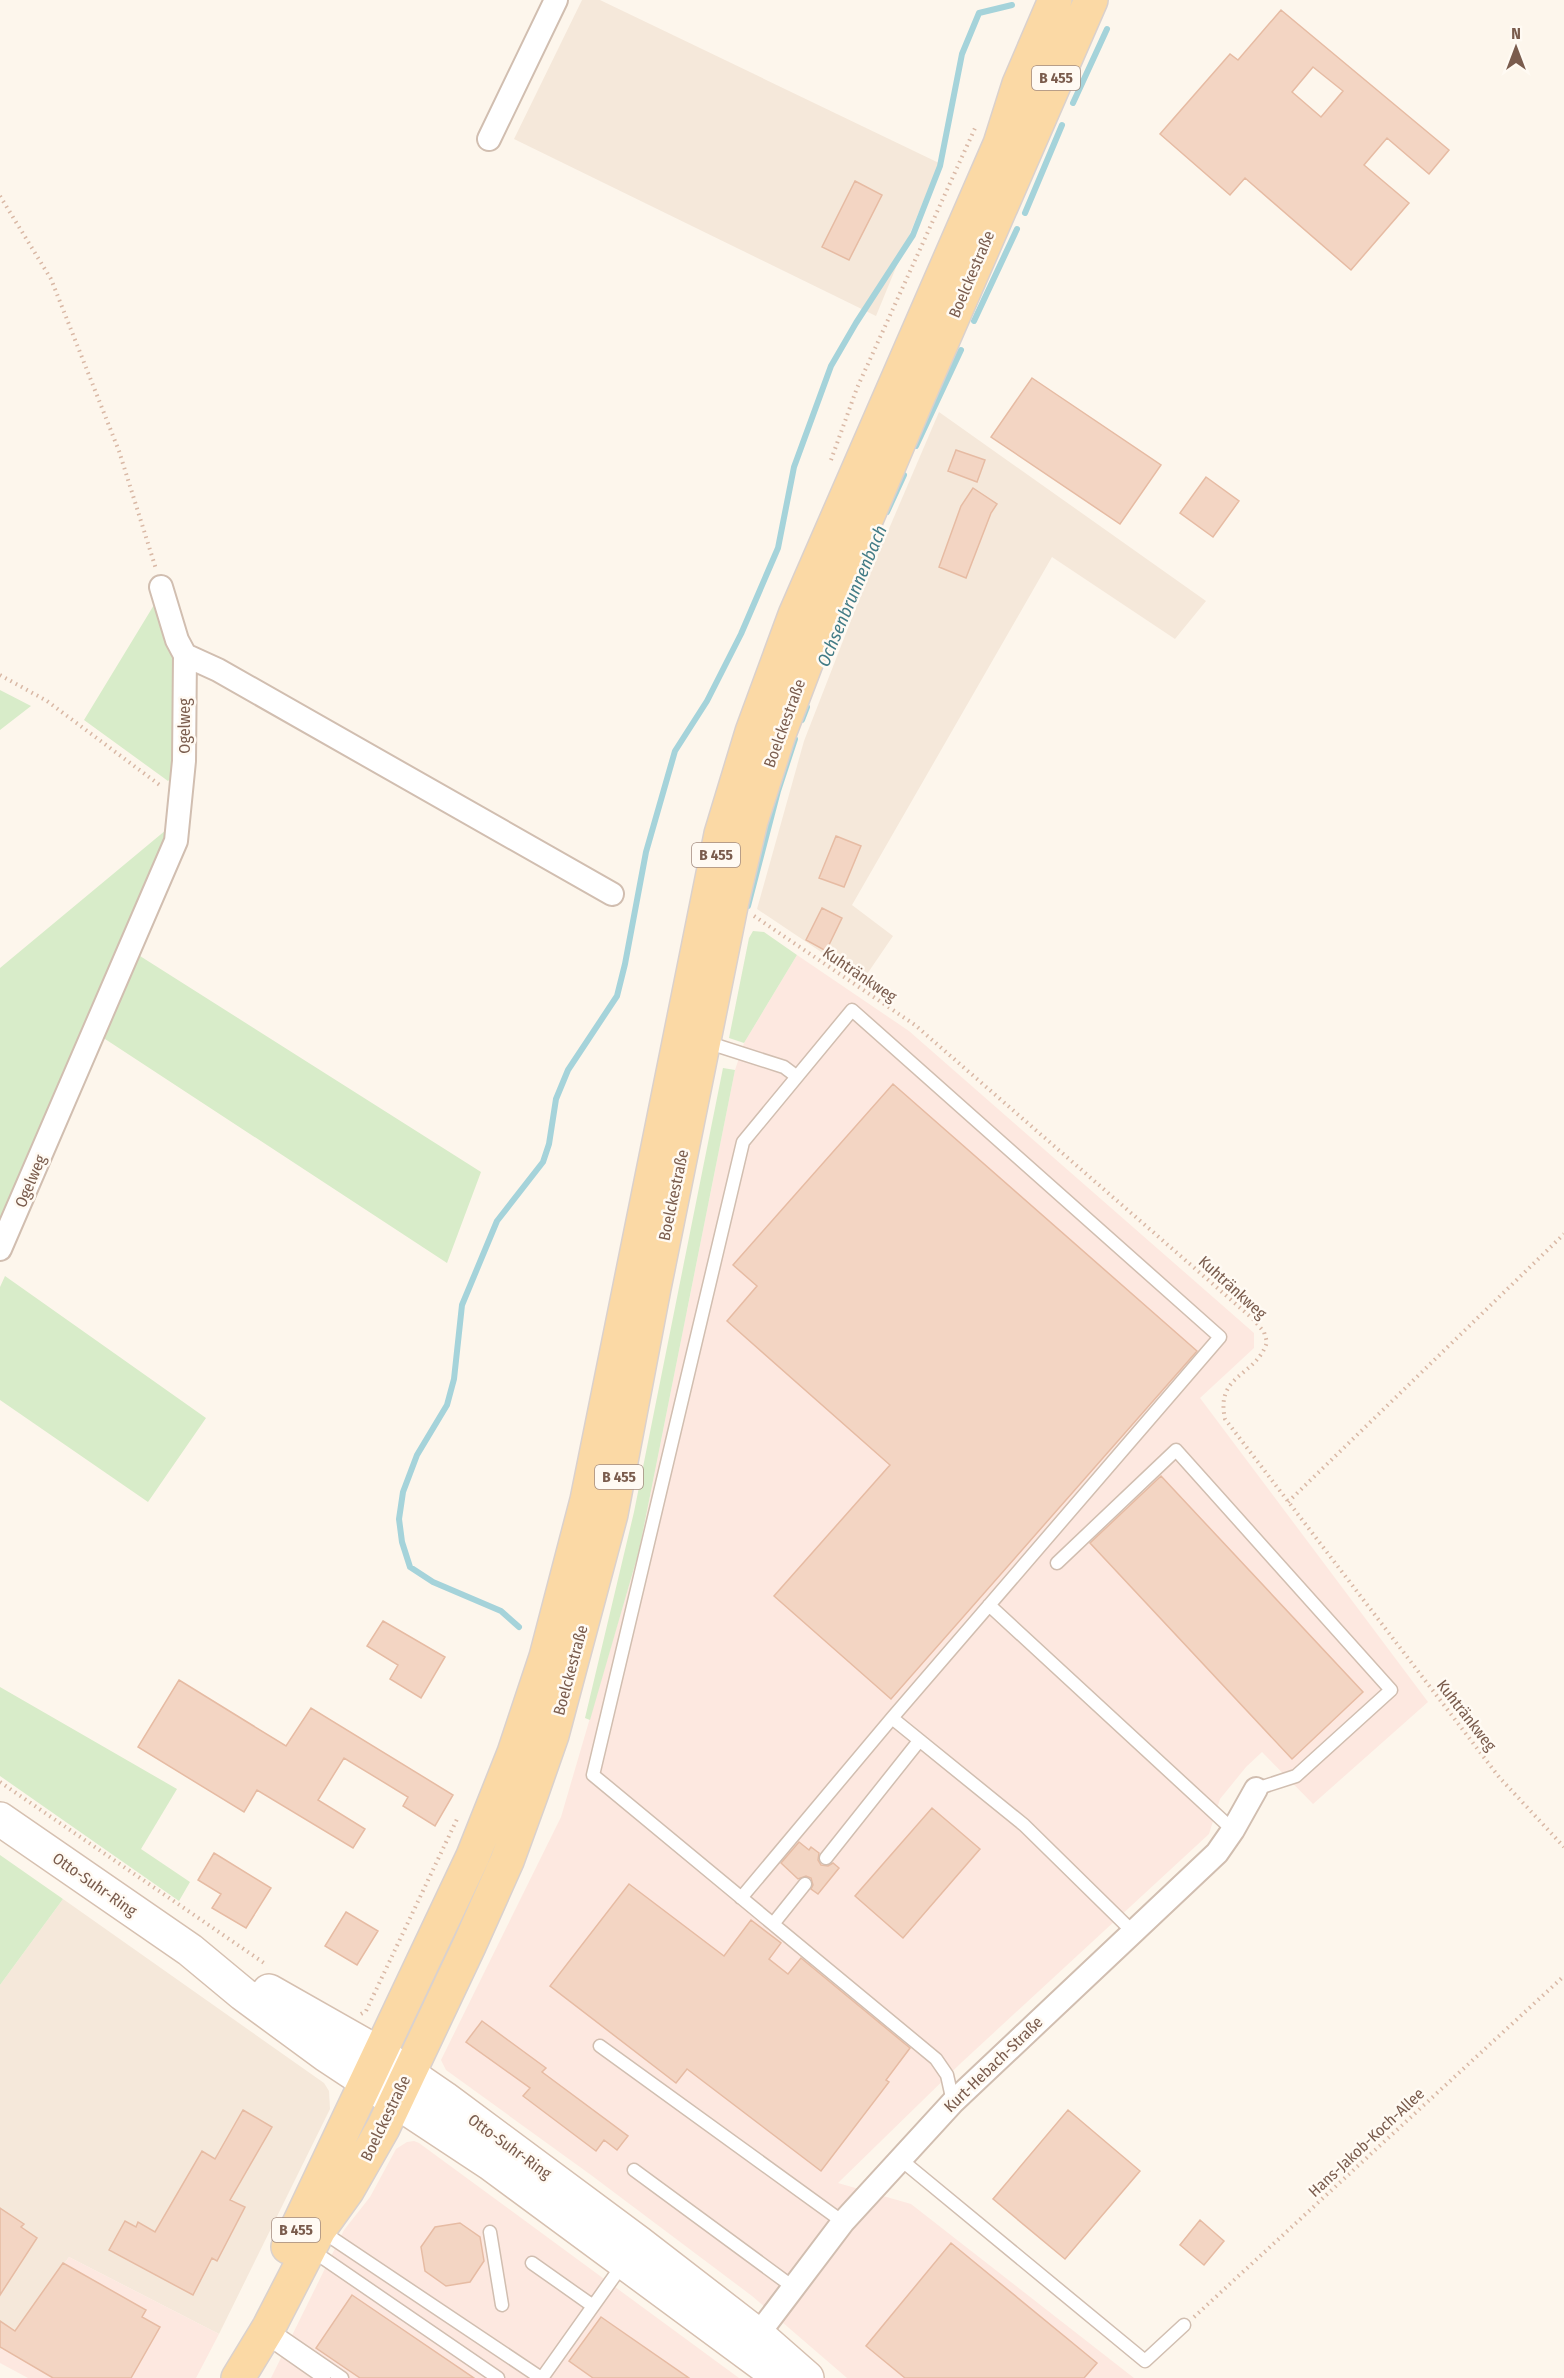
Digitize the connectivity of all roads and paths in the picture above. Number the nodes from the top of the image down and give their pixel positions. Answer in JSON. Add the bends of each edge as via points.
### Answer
{"nodes":[{"id":1,"x":556,"y":0,"type":"edge"},
{"id":2,"x":1055,"y":0,"type":"edge"},
{"id":3,"x":1091,"y":0,"type":"edge"},
{"id":4,"x":489,"y":139,"type":"dead end"},
{"id":5,"x":0,"y":196,"type":"edge"},
{"id":6,"x":161,"y":587,"type":"joint"},
{"id":7,"x":185,"y":655,"type":"junction"},
{"id":8,"x":0,"y":675,"type":"edge"},
{"id":9,"x":181,"y":800,"type":"junction"},
{"id":10,"x":612,"y":894,"type":"dead end"},
{"id":11,"x":732,"y":902,"type":"junction"},
{"id":12,"x":704,"y":1042,"type":"junction"},
{"id":13,"x":796,"y":1076,"type":"junction"},
{"id":14,"x":1564,"y":1234,"type":"edge"},
{"id":15,"x":0,"y":1249,"type":"edge"},
{"id":16,"x":1288,"y":1502,"type":"junction"},
{"id":17,"x":1057,"y":1563,"type":"dead end"},
{"id":18,"x":989,"y":1605,"type":"junction"},
{"id":19,"x":892,"y":1718,"type":"junction"},
{"id":20,"x":919,"y":1741,"type":"junction"},
{"id":21,"x":0,"y":1782,"type":"edge"},
{"id":22,"x":1256,"y":1789,"type":"joint"},
{"id":23,"x":0,"y":1819,"type":"edge"},
{"id":24,"x":1233,"y":1830,"type":"junction"},
{"id":25,"x":1564,"y":1847,"type":"edge"},
{"id":26,"x":826,"y":1858,"type":"dead end"},
{"id":27,"x":805,"y":1884,"type":"dead end"},
{"id":28,"x":741,"y":1898,"type":"junction"},
{"id":29,"x":773,"y":1924,"type":"junction"},
{"id":30,"x":1132,"y":1930,"type":"junction"},
{"id":31,"x":275,"y":1971,"type":"dead end"},
{"id":32,"x":1564,"y":1976,"type":"edge"},
{"id":33,"x":366,"y":2011,"type":"dead end"},
{"id":34,"x":358,"y":2016,"type":"dead end"},
{"id":35,"x":600,"y":2046,"type":"dead end"},
{"id":36,"x":372,"y":2068,"type":"junction"},
{"id":37,"x":402,"y":2086,"type":"junction"},
{"id":38,"x":952,"y":2102,"type":"junction"},
{"id":39,"x":900,"y":2159,"type":"junction"},
{"id":40,"x":634,"y":2170,"type":"dead end"},
{"id":41,"x":843,"y":2222,"type":"junction"},
{"id":42,"x":490,"y":2232,"type":"dead end"},
{"id":43,"x":314,"y":2239,"type":"junction"},
{"id":44,"x":632,"y":2252,"type":"junction"},
{"id":45,"x":532,"y":2263,"type":"dead end"},
{"id":46,"x":793,"y":2287,"type":"junction"},
{"id":47,"x":502,"y":2305,"type":"dead end"},
{"id":48,"x":593,"y":2306,"type":"junction"},
{"id":49,"x":1184,"y":2325,"type":"joint"},
{"id":50,"x":266,"y":2332,"type":"junction"},
{"id":51,"x":751,"y":2343,"type":"junction"},
{"id":52,"x":236,"y":2378,"type":"edge"},
{"id":53,"x":324,"y":2378,"type":"edge"},
{"id":54,"x":342,"y":2378,"type":"edge"},
{"id":55,"x":498,"y":2378,"type":"edge"},
{"id":56,"x":541,"y":2378,"type":"edge"},
{"id":57,"x":781,"y":2378,"type":"edge"},
{"id":58,"x":807,"y":2378,"type":"edge"}],
"edges":[{"from":1,"to":4,"type":"street"},
{"from":2,"to":36,"type":"main road","name":"Boelckestraße","number":"B 455","via":[[1000,144],[795,615],[752,732],[718,845],[587,1500],[546,1657],[496,1802]]},
{"from":3,"to":11,"type":"main road","name":"Boelckestraße","number":"B 455","via":[[811,650],[751,821]]},
{"from":5,"to":6,"type":"path","via":[[51,279],[119,451]]},
{"from":6,"to":7,"type":"street"},
{"from":7,"to":9,"type":"street","name":"Ogelweg"},
{"from":7,"to":10,"type":"street","via":[[218,670]]},
{"from":8,"to":9,"type":"path","via":[[47,701]]},
{"from":9,"to":15,"type":"street","name":"Ogelweg","via":[[176,842]]},
{"from":11,"to":12,"type":"main road","name":"Boelckestraße","number":"B 455"},
{"from":11,"to":16,"type":"path","name":"Kuhtränkweg","via":[[915,1025],[1253,1319],[1267,1342],[1259,1358],[1230,1383],[1222,1406],[1225,1419]]},
{"from":12,"to":13,"type":"lane","via":[[784,1067]]},
{"from":12,"to":37,"type":"main road","name":"Boelckestraße","number":"B 455","via":[[621,1471],[552,1735],[507,1861]]},
{"from":13,"to":18,"type":"lane","via":[[852,1010],[1220,1337]]},
{"from":13,"to":28,"type":"lane","via":[[743,1142],[593,1775]]},
{"from":14,"to":16,"type":"path"},
{"from":16,"to":25,"type":"path","name":"Kuhtränkweg","via":[[1499,1777]]},
{"from":17,"to":22,"type":"lane","via":[[1176,1450],[1391,1690],[1296,1776]]},
{"from":18,"to":19,"type":"lane"},
{"from":18,"to":24,"type":"lane"},
{"from":19,"to":20,"type":"lane"},
{"from":19,"to":28,"type":"lane"},
{"from":20,"to":26,"type":"lane"},
{"from":20,"to":30,"type":"lane","via":[[1024,1825]]},
{"from":21,"to":31,"type":"path"},
{"from":22,"to":24,"type":"street","name":"Kurt-Hebach-Straße"},
{"from":23,"to":36,"type":"street","name":"Otto-Suhr-Ring","via":[[190,1950],[243,1994]]},
{"from":24,"to":30,"type":"street","name":"Kurt-Hebach-Straße","via":[[1217,1852]]},
{"from":27,"to":29,"type":"lane"},
{"from":28,"to":29,"type":"lane"},
{"from":29,"to":38,"type":"lane","via":[[936,2059],[947,2075]]},
{"from":30,"to":38,"type":"street","name":"Kurt-Hebach-Straße"},
{"from":32,"to":49,"type":"path","name":"Hans-Jakob-Koch-Allee"},
{"from":33,"to":34,"type":"path"},
{"from":35,"to":41,"type":"lane"},
{"from":36,"to":37,"type":"street","name":"Otto-Suhr-Ring"},
{"from":36,"to":52,"type":"main road","name":"Boelckestraße","number":"B 455"},
{"from":37,"to":43,"type":"main road","name":"Boelckestraße","number":"B 455","via":[[356,2176]]},
{"from":37,"to":44,"type":"street","name":"Otto-Suhr-Ring","via":[[491,2164]]},
{"from":38,"to":39,"type":"street","name":"Kurt-Hebach-Straße"},
{"from":39,"to":41,"type":"street","name":"Kurt-Hebach-Straße"},
{"from":39,"to":49,"type":"lane","via":[[1145,2361]]},
{"from":40,"to":46,"type":"lane"},
{"from":41,"to":46,"type":"street","name":"Kurt-Hebach-Straße"},
{"from":42,"to":47,"type":"lane"},
{"from":43,"to":50,"type":"main road","name":"Boelckestraße","number":"B 455"},
{"from":43,"to":55,"type":"lane"},
{"from":43,"to":56,"type":"lane"},
{"from":44,"to":48,"type":"lane"},
{"from":44,"to":51,"type":"street","name":"Otto-Suhr-Ring"},
{"from":45,"to":48,"type":"lane"},
{"from":46,"to":51,"type":"street","name":"Kurt-Hebach-Straße"},
{"from":48,"to":56,"type":"lane"},
{"from":50,"to":52,"type":"main road","name":"Boelckestraße","number":"B 455"},
{"from":50,"to":53,"type":"lane"},
{"from":50,"to":54,"type":"lane"},
{"from":51,"to":57,"type":"street","name":"Otto-Suhr-Ring"},
{"from":51,"to":58,"type":"street","name":"Otto-Suhr-Ring"}]}
